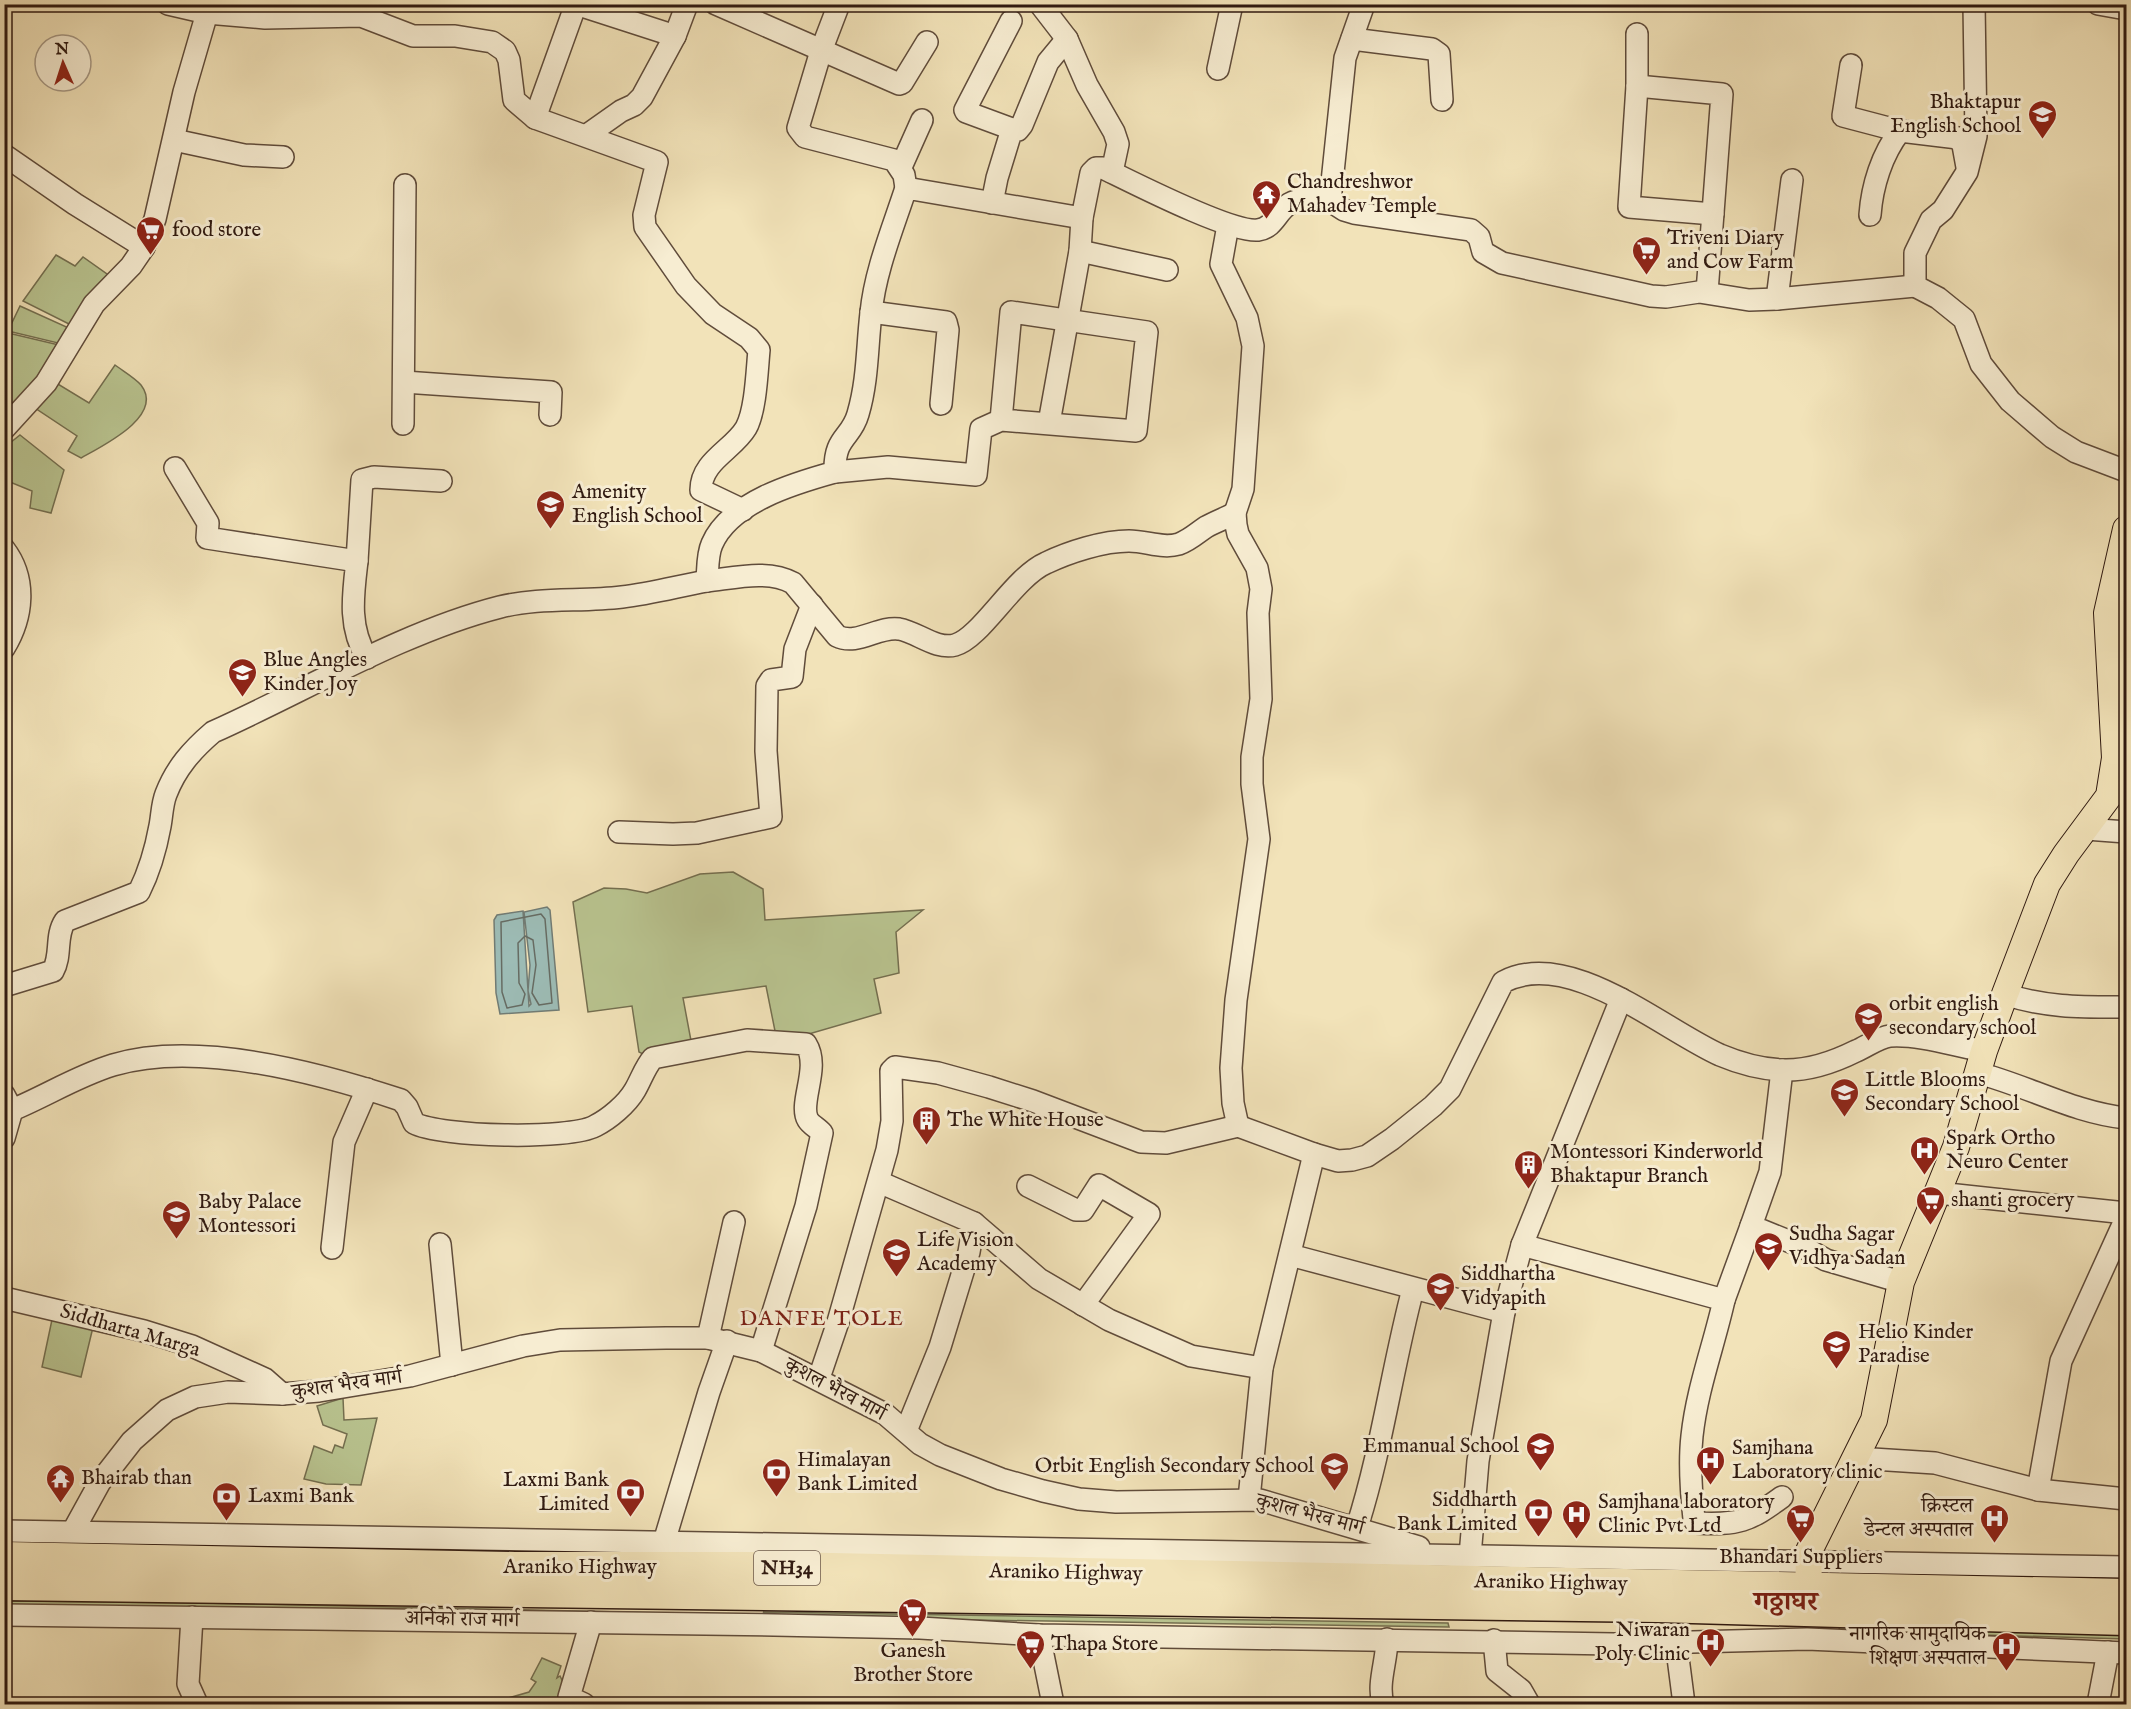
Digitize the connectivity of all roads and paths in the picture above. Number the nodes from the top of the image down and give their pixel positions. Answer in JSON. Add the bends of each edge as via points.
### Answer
{"nodes":[{"id":1,"x":168,"y":4,"type":"edge"},
{"id":2,"x":576,"y":4,"type":"edge"},
{"id":3,"x":687,"y":4,"type":"edge"},
{"id":4,"x":716,"y":4,"type":"edge"},
{"id":5,"x":839,"y":4,"type":"edge"},
{"id":6,"x":1040,"y":4,"type":"edge"},
{"id":7,"x":1232,"y":4,"type":"edge"},
{"id":8,"x":1364,"y":4,"type":"edge"},
{"id":9,"x":1974,"y":4,"type":"edge"},
{"id":10,"x":2098,"y":4,"type":"edge"},
{"id":11,"x":2127,"y":9,"type":"edge"},
{"id":12,"x":363,"y":10,"type":"edge"},
{"id":13,"x":750,"y":12,"type":"edge"},
{"id":14,"x":207,"y":13,"type":"junction"},
{"id":15,"x":1011,"y":21,"type":"dead end"},
{"id":16,"x":1637,"y":34,"type":"dead end"},
{"id":17,"x":675,"y":36,"type":"junction"},
{"id":18,"x":1067,"y":39,"type":"junction"},
{"id":19,"x":1352,"y":39,"type":"junction"},
{"id":20,"x":927,"y":42,"type":"dead end"},
{"id":21,"x":821,"y":51,"type":"junction"},
{"id":22,"x":1851,"y":65,"type":"dead end"},
{"id":23,"x":1218,"y":69,"type":"dead end"},
{"id":24,"x":1637,"y":86,"type":"junction"},
{"id":25,"x":1442,"y":100,"type":"dead end"},
{"id":26,"x":536,"y":118,"type":"junction"},
{"id":27,"x":922,"y":120,"type":"dead end"},
{"id":28,"x":1012,"y":129,"type":"junction"},
{"id":29,"x":1900,"y":131,"type":"junction"},
{"id":30,"x":587,"y":135,"type":"junction"},
{"id":31,"x":174,"y":140,"type":"junction"},
{"id":32,"x":4,"y":155,"type":"edge"},
{"id":33,"x":283,"y":157,"type":"dead end"},
{"id":34,"x":901,"y":167,"type":"junction"},
{"id":35,"x":1112,"y":172,"type":"junction"},
{"id":36,"x":1967,"y":172,"type":"junction"},
{"id":37,"x":1792,"y":180,"type":"dead end"},
{"id":38,"x":405,"y":185,"type":"dead end"},
{"id":39,"x":906,"y":188,"type":"junction"},
{"id":40,"x":1330,"y":201,"type":"junction"},
{"id":41,"x":992,"y":203,"type":"junction"},
{"id":42,"x":1713,"y":214,"type":"junction"},
{"id":43,"x":1870,"y":215,"type":"dead end"},
{"id":44,"x":1082,"y":218,"type":"junction"},
{"id":45,"x":1228,"y":225,"type":"junction"},
{"id":46,"x":144,"y":247,"type":"junction"},
{"id":47,"x":1080,"y":251,"type":"junction"},
{"id":48,"x":1167,"y":270,"type":"dead end"},
{"id":49,"x":1915,"y":286,"type":"junction"},
{"id":50,"x":1707,"y":292,"type":"junction"},
{"id":51,"x":1777,"y":299,"type":"junction"},
{"id":52,"x":871,"y":312,"type":"junction"},
{"id":53,"x":1067,"y":321,"type":"junction"},
{"id":54,"x":404,"y":382,"type":"junction"},
{"id":55,"x":941,"y":404,"type":"dead end"},
{"id":56,"x":550,"y":415,"type":"dead end"},
{"id":57,"x":1001,"y":420,"type":"junction"},
{"id":58,"x":1049,"y":423,"type":"junction"},
{"id":59,"x":402,"y":424,"type":"dead end"},
{"id":60,"x":4,"y":429,"type":"edge"},
{"id":61,"x":175,"y":468,"type":"dead end"},
{"id":62,"x":2127,"y":471,"type":"edge"},
{"id":63,"x":836,"y":472,"type":"junction"},
{"id":64,"x":441,"y":481,"type":"dead end"},
{"id":65,"x":743,"y":510,"type":"junction"},
{"id":66,"x":1235,"y":513,"type":"junction"},
{"id":67,"x":2127,"y":529,"type":"edge"},
{"id":68,"x":4,"y":549,"type":"edge"},
{"id":69,"x":357,"y":561,"type":"junction"},
{"id":70,"x":707,"y":581,"type":"junction"},
{"id":71,"x":812,"y":605,"type":"junction"},
{"id":72,"x":4,"y":648,"type":"edge"},
{"id":73,"x":367,"y":658,"type":"junction"},
{"id":74,"x":2086,"y":829,"type":"junction"},
{"id":75,"x":619,"y":832,"type":"dead end"},
{"id":76,"x":2127,"y":832,"type":"edge"},
{"id":77,"x":4,"y":986,"type":"edge"},
{"id":78,"x":2005,"y":994,"type":"junction"},
{"id":79,"x":1621,"y":999,"type":"junction"},
{"id":80,"x":2127,"y":1007,"type":"edge"},
{"id":81,"x":1981,"y":1062,"type":"junction"},
{"id":82,"x":1782,"y":1070,"type":"junction"},
{"id":83,"x":367,"y":1089,"type":"junction"},
{"id":84,"x":8,"y":1103,"type":"edge"},
{"id":85,"x":2127,"y":1118,"type":"edge"},
{"id":86,"x":1238,"y":1126,"type":"junction"},
{"id":87,"x":4,"y":1138,"type":"edge"},
{"id":88,"x":1314,"y":1154,"type":"junction"},
{"id":89,"x":879,"y":1182,"type":"junction"},
{"id":90,"x":1028,"y":1186,"type":"dead end"},
{"id":91,"x":1938,"y":1192,"type":"junction"},
{"id":92,"x":2127,"y":1213,"type":"edge"},
{"id":93,"x":2127,"y":1218,"type":"edge"},
{"id":94,"x":734,"y":1222,"type":"dead end"},
{"id":95,"x":974,"y":1223,"type":"junction"},
{"id":96,"x":1751,"y":1226,"type":"junction"},
{"id":97,"x":440,"y":1244,"type":"dead end"},
{"id":98,"x":1522,"y":1245,"type":"junction"},
{"id":99,"x":332,"y":1248,"type":"dead end"},
{"id":100,"x":1290,"y":1256,"type":"junction"},
{"id":101,"x":1901,"y":1282,"type":"junction"},
{"id":102,"x":1413,"y":1289,"type":"junction"},
{"id":103,"x":4,"y":1298,"type":"edge"},
{"id":104,"x":1724,"y":1300,"type":"junction"},
{"id":105,"x":1083,"y":1305,"type":"junction"},
{"id":106,"x":1504,"y":1312,"type":"junction"},
{"id":107,"x":718,"y":1340,"type":"junction"},
{"id":108,"x":761,"y":1351,"type":"junction"},
{"id":109,"x":452,"y":1365,"type":"junction"},
{"id":110,"x":1262,"y":1368,"type":"junction"},
{"id":111,"x":819,"y":1378,"type":"junction"},
{"id":112,"x":282,"y":1394,"type":"junction"},
{"id":113,"x":906,"y":1431,"type":"junction"},
{"id":114,"x":1857,"y":1458,"type":"junction"},
{"id":115,"x":2038,"y":1490,"type":"junction"},
{"id":116,"x":1782,"y":1497,"type":"dead end"},
{"id":117,"x":1249,"y":1499,"type":"junction"},
{"id":118,"x":2127,"y":1499,"type":"edge"},
{"id":119,"x":1357,"y":1527,"type":"junction"},
{"id":120,"x":4,"y":1531,"type":"edge"},
{"id":121,"x":73,"y":1531,"type":"junction"},
{"id":122,"x":664,"y":1542,"type":"junction"},
{"id":123,"x":1443,"y":1554,"type":"junction"},
{"id":124,"x":1470,"y":1556,"type":"junction"},
{"id":125,"x":4,"y":1557,"type":"edge"},
{"id":126,"x":2127,"y":1567,"type":"edge"},
{"id":127,"x":4,"y":1585,"type":"edge"},
{"id":128,"x":1808,"y":1586,"type":"junction"},
{"id":129,"x":2127,"y":1594,"type":"edge"},
{"id":130,"x":4,"y":1615,"type":"edge"},
{"id":131,"x":192,"y":1617,"type":"junction"},
{"id":132,"x":2127,"y":1620,"type":"edge"},
{"id":133,"x":591,"y":1623,"type":"junction"},
{"id":134,"x":1039,"y":1635,"type":"junction"},
{"id":135,"x":1387,"y":1639,"type":"junction"},
{"id":136,"x":1807,"y":1639,"type":"junction"},
{"id":137,"x":1494,"y":1640,"type":"junction"},
{"id":138,"x":1676,"y":1642,"type":"junction"},
{"id":139,"x":2117,"y":1652,"type":"edge"},
{"id":140,"x":572,"y":1702,"type":"edge"},
{"id":141,"x":197,"y":1704,"type":"edge"},
{"id":142,"x":1053,"y":1704,"type":"edge"},
{"id":143,"x":1383,"y":1704,"type":"edge"},
{"id":144,"x":1529,"y":1704,"type":"edge"},
{"id":145,"x":1684,"y":1704,"type":"edge"},
{"id":146,"x":2098,"y":1704,"type":"edge"}],
"edges":[{"from":1,"to":14,"type":"street"},
{"from":2,"to":17,"type":"street"},
{"from":2,"to":26,"type":"street"},
{"from":3,"to":17,"type":"street"},
{"from":4,"to":13,"type":"street"},
{"from":5,"to":21,"type":"street"},
{"from":6,"to":18,"type":"street"},
{"from":7,"to":23,"type":"street"},
{"from":8,"to":19,"type":"street"},
{"from":9,"to":36,"type":"street","via":[[1976,136]]},
{"from":10,"to":11,"type":"street"},
{"from":12,"to":14,"type":"street","via":[[265,18]]},
{"from":12,"to":26,"type":"street","via":[[413,36],[477,38],[500,46],[509,60],[514,100]]},
{"from":13,"to":21,"type":"street"},
{"from":14,"to":31,"type":"street"},
{"from":15,"to":28,"type":"street","via":[[965,110]]},
{"from":16,"to":24,"type":"street"},
{"from":17,"to":30,"type":"street","via":[[638,102]]},
{"from":18,"to":28,"type":"street","via":[[1048,62],[1022,125],[1018,130]]},
{"from":18,"to":35,"type":"street","via":[[1114,132],[1118,144]]},
{"from":19,"to":25,"type":"street","via":[[1432,49],[1439,54]]},
{"from":19,"to":40,"type":"street","via":[[1346,58]]},
{"from":20,"to":21,"type":"street","via":[[899,84]]},
{"from":21,"to":34,"type":"street","via":[[799,134],[894,160]]},
{"from":22,"to":29,"type":"street","via":[[1843,116]]},
{"from":24,"to":42,"type":"street","via":[[1629,207]]},
{"from":24,"to":42,"type":"street","via":[[1722,94]]},
{"from":26,"to":30,"type":"street"},
{"from":27,"to":34,"type":"street"},
{"from":28,"to":41,"type":"street"},
{"from":29,"to":36,"type":"street","via":[[1958,138],[1963,145]]},
{"from":29,"to":43,"type":"street","via":[[1872,190]]},
{"from":30,"to":65,"type":"street","via":[[657,162],[645,226],[686,286],[713,314],[749,338],[759,350],[746,427],[709,466],[701,481],[701,490]]},
{"from":31,"to":33,"type":"street","via":[[243,154]]},
{"from":31,"to":46,"type":"street","via":[[155,219]]},
{"from":32,"to":46,"type":"street"},
{"from":34,"to":39,"type":"street"},
{"from":35,"to":44,"type":"street","via":[[1096,168],[1091,173]]},
{"from":35,"to":45,"type":"street"},
{"from":36,"to":49,"type":"street","via":[[1943,210],[1931,220],[1916,253]]},
{"from":37,"to":51,"type":"street"},
{"from":38,"to":54,"type":"street"},
{"from":39,"to":41,"type":"street"},
{"from":39,"to":52,"type":"street"},
{"from":40,"to":45,"type":"street","via":[[1286,205],[1270,225],[1259,230]]},
{"from":40,"to":50,"type":"street","via":[[1354,213],[1471,230],[1479,237],[1483,252],[1502,263],[1650,296]]},
{"from":41,"to":44,"type":"street"},
{"from":42,"to":50,"type":"street"},
{"from":44,"to":47,"type":"street"},
{"from":45,"to":66,"type":"street","via":[[1221,264],[1247,318],[1253,346],[1243,489]]},
{"from":46,"to":60,"type":"street","via":[[94,304],[46,384]]},
{"from":47,"to":48,"type":"street"},
{"from":47,"to":53,"type":"street"},
{"from":49,"to":51,"type":"street"},
{"from":49,"to":62,"type":"street","via":[[1964,319],[1981,364],[2010,401],[2076,452]]},
{"from":50,"to":51,"type":"street","via":[[1749,300]]},
{"from":52,"to":55,"type":"street","via":[[946,322]]},
{"from":52,"to":63,"type":"street","via":[[869,358],[858,415],[835,454]]},
{"from":53,"to":57,"type":"street","via":[[1011,312]]},
{"from":53,"to":58,"type":"street"},
{"from":53,"to":58,"type":"street","via":[[1148,332],[1136,431]]},
{"from":54,"to":56,"type":"street","via":[[551,392]]},
{"from":54,"to":59,"type":"street"},
{"from":57,"to":58,"type":"street"},
{"from":57,"to":63,"type":"street","via":[[981,429],[976,475],[888,467]]},
{"from":61,"to":69,"type":"street","via":[[208,523],[207,538]]},
{"from":63,"to":65,"type":"street","via":[[781,489]]},
{"from":64,"to":69,"type":"street","via":[[384,477],[362,480]]},
{"from":65,"to":70,"type":"street","via":[[719,532],[711,546]]},
{"from":66,"to":71,"type":"street","via":[[1179,544],[1156,546],[1127,541],[1045,563],[1027,575],[969,636],[953,646],[898,629],[844,639],[837,636]]},
{"from":66,"to":86,"type":"street","via":[[1238,534],[1257,568],[1261,589],[1257,613],[1261,699],[1252,757],[1259,839],[1236,1000],[1231,1068]]},
{"from":67,"to":74,"type":"main road","via":[[2107,613],[2113,777],[2109,796]]},
{"from":68,"to":72,"type":"street","via":[[16,564],[20,588],[15,627]]},
{"from":69,"to":73,"type":"street","via":[[352,612],[357,643]]},
{"from":70,"to":71,"type":"street","via":[[761,575],[784,578]]},
{"from":70,"to":73,"type":"street","via":[[622,597],[535,601],[501,607],[460,619]]},
{"from":71,"to":75,"type":"street","via":[[795,648],[792,677],[771,680],[767,686],[765,751],[771,817],[698,833]]},
{"from":73,"to":77,"type":"street","via":[[213,732],[192,750],[165,795],[160,828],[139,892],[65,921],[60,928],[58,963],[53,971]]},
{"from":74,"to":76,"type":"street"},
{"from":74,"to":78,"type":"main road","via":[[2047,884]]},
{"from":78,"to":80,"type":"street","via":[[2065,1006]]},
{"from":78,"to":81,"type":"main road"},
{"from":79,"to":82,"type":"street","via":[[1719,1054],[1750,1065]]},
{"from":79,"to":88,"type":"street","via":[[1558,976],[1518,974],[1503,982],[1450,1089],[1433,1106],[1367,1156],[1338,1161]]},
{"from":79,"to":98,"type":"street"},
{"from":81,"to":82,"type":"street","via":[[1888,1036],[1848,1056],[1805,1069]]},
{"from":81,"to":85,"type":"street","via":[[2017,1083],[2092,1112]]},
{"from":81,"to":91,"type":"main road"},
{"from":82,"to":96,"type":"street","via":[[1770,1172]]},
{"from":83,"to":84,"type":"street","via":[[237,1060],[161,1058],[114,1065]]},
{"from":83,"to":99,"type":"street","via":[[344,1142]]},
{"from":83,"to":108,"type":"street","via":[[401,1100],[414,1123],[435,1131],[488,1135],[583,1130],[622,1106],[653,1058],[747,1040],[806,1044],[812,1057],[807,1120],[822,1133],[806,1206]]},
{"from":84,"to":87,"type":"street"},
{"from":86,"to":88,"type":"street"},
{"from":86,"to":89,"type":"street","via":[[1166,1143],[1142,1142],[989,1087],[938,1073],[895,1067],[891,1071],[892,1120]]},
{"from":88,"to":100,"type":"street"},
{"from":89,"to":95,"type":"street"},
{"from":89,"to":111,"type":"street"},
{"from":90,"to":105,"type":"street","via":[[1083,1210],[1099,1185],[1149,1214]]},
{"from":91,"to":92,"type":"street"},
{"from":91,"to":101,"type":"main road"},
{"from":93,"to":115,"type":"street","via":[[2061,1361]]},
{"from":94,"to":107,"type":"street"},
{"from":95,"to":105,"type":"street","via":[[1039,1280]]},
{"from":95,"to":113,"type":"street","via":[[940,1347]]},
{"from":96,"to":101,"type":"street","via":[[1826,1260]]},
{"from":96,"to":104,"type":"street"},
{"from":97,"to":109,"type":"street"},
{"from":98,"to":104,"type":"street"},
{"from":98,"to":106,"type":"street"},
{"from":100,"to":102,"type":"street"},
{"from":100,"to":110,"type":"street"},
{"from":101,"to":114,"type":"main road","via":[[1880,1399]]},
{"from":102,"to":106,"type":"street"},
{"from":102,"to":119,"type":"street","via":[[1374,1476]]},
{"from":103,"to":112,"type":"street","name":"Siddharta Marga","via":[[144,1330],[192,1346],[265,1379]]},
{"from":104,"to":116,"type":"street","via":[[1692,1436],[1694,1519],[1696,1523],[1733,1525]]},
{"from":105,"to":110,"type":"street","via":[[1191,1356]]},
{"from":106,"to":124,"type":"street","via":[[1478,1461]]},
{"from":107,"to":108,"type":"street","name":"कुशल‌ भैरव मार्ग"},
{"from":107,"to":109,"type":"street","name":"कुशल‌ भैरव मार्ग","via":[[560,1340]]},
{"from":107,"to":122,"type":"street","via":[[709,1392]]},
{"from":108,"to":111,"type":"street","name":"कुशल‌ भैरव मार्ग"},
{"from":109,"to":112,"type":"street","name":"कुशल‌ भैरव मार्ग","via":[[383,1381]]},
{"from":110,"to":117,"type":"street"},
{"from":111,"to":113,"type":"street","name":"कुशल‌ भैरव मार्ग","via":[[885,1414]]},
{"from":112,"to":121,"type":"street","name":"कुशल‌ भैरव मार्ग","via":[[216,1392],[167,1410],[132,1440],[100,1482]]},
{"from":113,"to":117,"type":"street","name":"कुशल‌ भैरव मार्ग","via":[[940,1455],[1001,1479],[1079,1499]]},
{"from":114,"to":115,"type":"street","via":[[1935,1463]]},
{"from":114,"to":128,"type":"main road","via":[[1812,1541]]},
{"from":115,"to":118,"type":"street"},
{"from":117,"to":119,"type":"street","name":"कुशल‌ भैरव मार्ग"},
{"from":119,"to":123,"type":"street","name":"कुशल‌ भैरव मार्ग"},
{"from":120,"to":121,"type":"street"},
{"from":121,"to":122,"type":"street"},
{"from":122,"to":123,"type":"street"},
{"from":123,"to":124,"type":"street"},
{"from":124,"to":128,"type":"street"},
{"from":125,"to":128,"type":"highway","name":"Araniko Highway","number":"NH34"},
{"from":126,"to":128,"type":"street"},
{"from":127,"to":128,"type":"highway","name":"Araniko Highway","number":"NH34"},
{"from":128,"to":129,"type":"highway","name":"Araniko Highway","number":"NH34"},
{"from":128,"to":132,"type":"highway","name":"Araniko Highway","number":"NH34"},
{"from":128,"to":136,"type":"street"},
{"from":130,"to":131,"type":"street","name":"अर्निको राज मार्ग"},
{"from":131,"to":133,"type":"street","name":"अर्निको राज मार्ग"},
{"from":131,"to":141,"type":"street","via":[[188,1684]]},
{"from":133,"to":134,"type":"street","name":"अर्निको राज मार्ग","via":[[920,1628]]},
{"from":133,"to":140,"type":"street"},
{"from":134,"to":135,"type":"street","name":"अर्निको राज मार्ग"},
{"from":134,"to":142,"type":"street"},
{"from":135,"to":137,"type":"street","name":"अर्निको राज मार्ग"},
{"from":135,"to":143,"type":"street","via":[[1380,1686]]},
{"from":136,"to":138,"type":"street","name":"अर्निको राज मार्ग"},
{"from":136,"to":139,"type":"street","name":"अर्निको राज मार्ग"},
{"from":137,"to":138,"type":"street","name":"अर्निको राज मार्ग"},
{"from":137,"to":144,"type":"street","via":[[1497,1671],[1521,1690]]},
{"from":138,"to":145,"type":"street"},
{"from":139,"to":146,"type":"street"}]}
